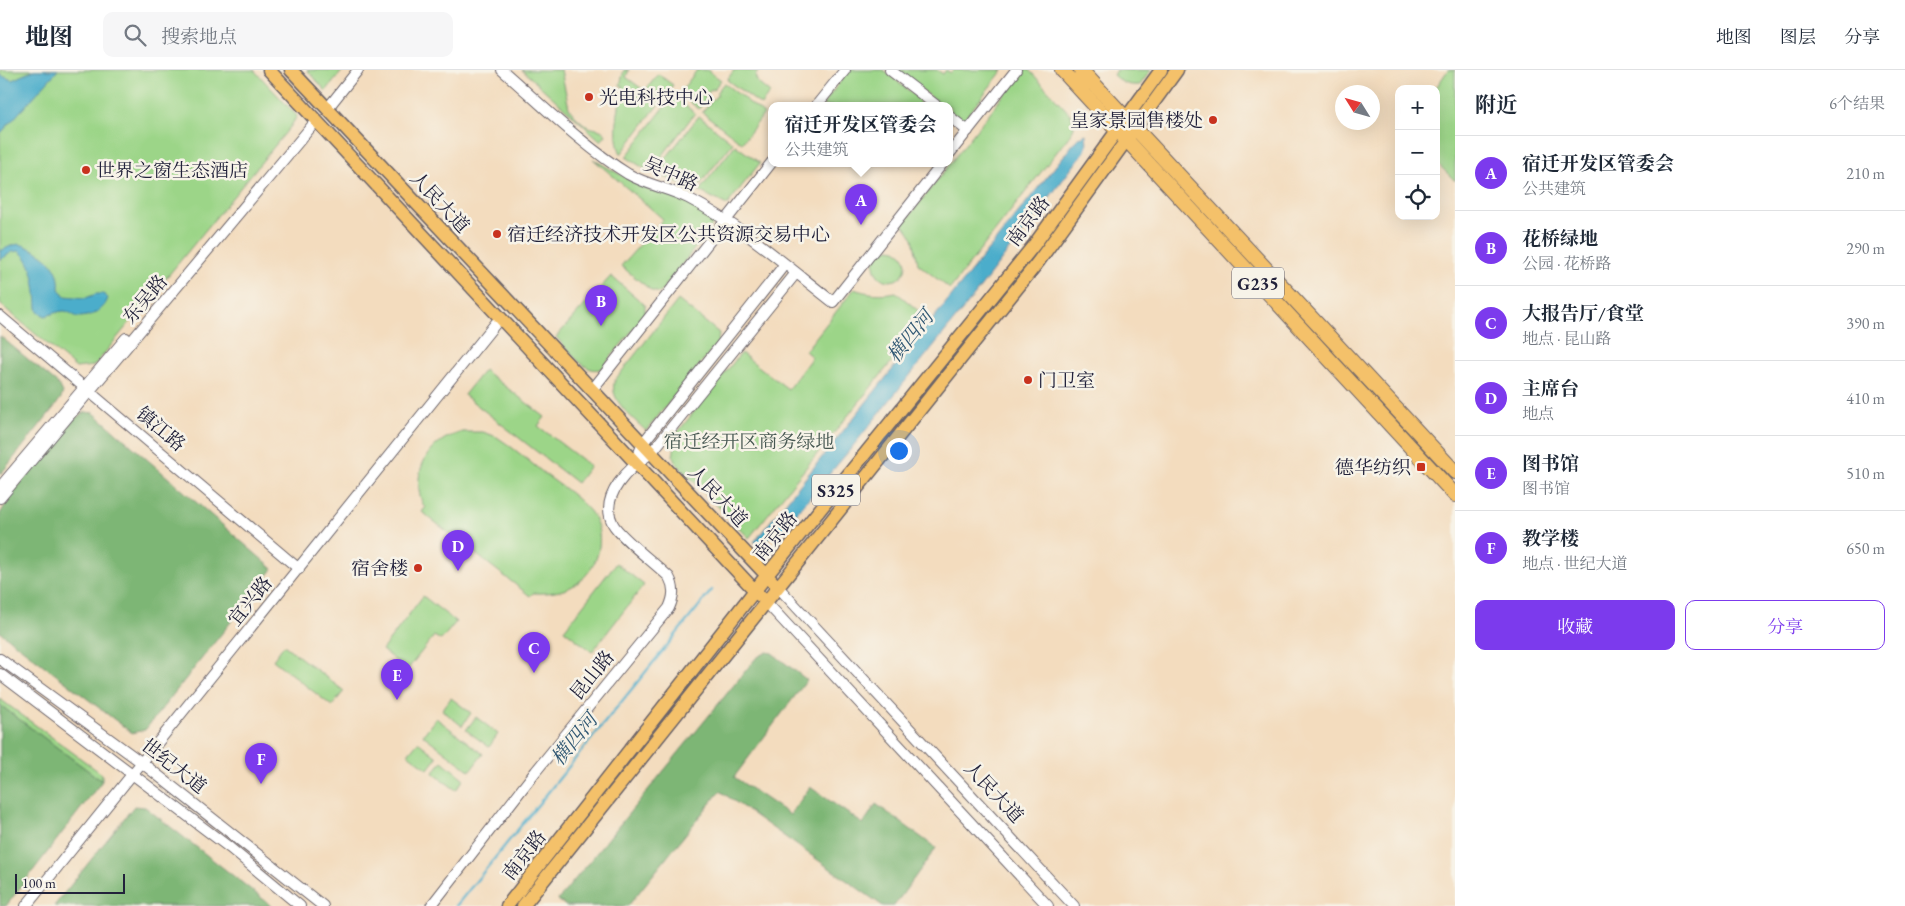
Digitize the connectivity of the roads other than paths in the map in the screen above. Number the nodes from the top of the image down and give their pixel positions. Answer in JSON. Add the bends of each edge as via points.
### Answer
{"nodes":[{"id":1,"x":269,"y":70,"type":"edge"},
{"id":2,"x":291,"y":70,"type":"edge"},
{"id":3,"x":358,"y":70,"type":"edge"},
{"id":4,"x":502,"y":70,"type":"edge"},
{"id":5,"x":845,"y":70,"type":"edge"},
{"id":6,"x":890,"y":70,"type":"edge"},
{"id":7,"x":1016,"y":70,"type":"edge"},
{"id":8,"x":1062,"y":70,"type":"edge"},
{"id":9,"x":1081,"y":70,"type":"edge"},
{"id":10,"x":1161,"y":70,"type":"edge"},
{"id":11,"x":1177,"y":70,"type":"edge"},
{"id":12,"x":819,"y":102,"type":"edge"},
{"id":13,"x":932,"y":102,"type":"edge"},
{"id":14,"x":327,"y":109,"type":"junction"},
{"id":15,"x":314,"y":119,"type":"junction"},
{"id":16,"x":953,"y":119,"type":"edge"},
{"id":17,"x":1131,"y":123,"type":"junction"},
{"id":18,"x":968,"y":131,"type":"junction"},
{"id":19,"x":1122,"y":136,"type":"junction"},
{"id":20,"x":953,"y":149,"type":"edge"},
{"id":21,"x":768,"y":167,"type":"edge"},
{"id":22,"x":940,"y":167,"type":"edge"},
{"id":23,"x":726,"y":220,"type":"junction"},
{"id":24,"x":785,"y":264,"type":"junction"},
{"id":25,"x":796,"y":273,"type":"junction"},
{"id":26,"x":0,"y":316,"type":"edge"},
{"id":27,"x":500,"y":318,"type":"junction"},
{"id":28,"x":87,"y":390,"type":"junction"},
{"id":29,"x":592,"y":390,"type":"junction"},
{"id":30,"x":647,"y":448,"type":"junction"},
{"id":31,"x":636,"y":464,"type":"junction"},
{"id":32,"x":1455,"y":472,"type":"edge"},
{"id":33,"x":0,"y":487,"type":"edge"},
{"id":34,"x":1455,"y":495,"type":"edge"},
{"id":35,"x":0,"y":498,"type":"edge"},
{"id":36,"x":299,"y":570,"type":"junction"},
{"id":37,"x":767,"y":575,"type":"junction"},
{"id":38,"x":778,"y":587,"type":"junction"},
{"id":39,"x":755,"y":590,"type":"junction"},
{"id":40,"x":766,"y":602,"type":"junction"},
{"id":41,"x":2,"y":660,"type":"edge"},
{"id":42,"x":0,"y":674,"type":"edge"},
{"id":43,"x":141,"y":762,"type":"junction"},
{"id":44,"x":133,"y":773,"type":"junction"},
{"id":45,"x":26,"y":906,"type":"edge"},
{"id":46,"x":300,"y":906,"type":"edge"},
{"id":47,"x":323,"y":906,"type":"edge"},
{"id":48,"x":432,"y":906,"type":"edge"},
{"id":49,"x":507,"y":906,"type":"edge"},
{"id":50,"x":524,"y":906,"type":"edge"},
{"id":51,"x":1048,"y":906,"type":"edge"},
{"id":52,"x":1074,"y":906,"type":"edge"}],
"edges":[{"from":1,"to":15,"type":"main road","name":"人民大道"},
{"from":2,"to":14,"type":"main road","name":"人民大道"},
{"from":3,"to":14,"type":"street"},
{"from":4,"to":23,"type":"street","name":"吴中路","via":[[587,144],[627,173],[652,186],[688,198]]},
{"from":5,"to":12,"type":"street"},
{"from":6,"to":13,"type":"street"},
{"from":7,"to":18,"type":"street"},
{"from":8,"to":19,"type":"highway","number":"G235"},
{"from":9,"to":17,"type":"highway","number":"G235"},
{"from":10,"to":17,"type":"main road","name":"南京路","number":"S325"},
{"from":11,"to":17,"type":"main road","name":"南京路","number":"S325"},
{"from":14,"to":29,"type":"main road","name":"人民大道"},
{"from":15,"to":27,"type":"main road","name":"人民大道"},
{"from":15,"to":28,"type":"street","name":"东吴路"},
{"from":16,"to":18,"type":"street"},
{"from":17,"to":19,"type":"main road","name":"南京路","number":"S325"},
{"from":17,"to":32,"type":"highway","number":"G235"},
{"from":18,"to":20,"type":"street"},
{"from":19,"to":34,"type":"highway","number":"G235"},
{"from":19,"to":37,"type":"main road","name":"南京路","number":"S325"},
{"from":19,"to":38,"type":"main road","name":"南京路","number":"S325","via":[[1038,262]]},
{"from":21,"to":23,"type":"street"},
{"from":22,"to":25,"type":"street","name":"吴中路","via":[[833,302]]},
{"from":23,"to":24,"type":"street","name":"吴中路"},
{"from":23,"to":29,"type":"street"},
{"from":24,"to":25,"type":"street","name":"吴中路"},
{"from":24,"to":30,"type":"street"},
{"from":25,"to":30,"type":"street"},
{"from":26,"to":28,"type":"street","name":"镇江路"},
{"from":27,"to":31,"type":"main road","name":"人民大道"},
{"from":27,"to":36,"type":"street","name":"宜兴路"},
{"from":28,"to":33,"type":"street","name":"东吴路"},
{"from":28,"to":35,"type":"street","name":"东吴路"},
{"from":28,"to":36,"type":"street","name":"镇江路"},
{"from":29,"to":30,"type":"main road","name":"人民大道"},
{"from":30,"to":31,"type":"street","name":"昆山路"},
{"from":30,"to":37,"type":"main road","name":"人民大道"},
{"from":31,"to":39,"type":"main road","name":"人民大道"},
{"from":31,"to":48,"type":"street","name":"昆山路","via":[[610,498],[610,517],[614,526],[670,577],[674,592],[669,608],[536,771]]},
{"from":36,"to":43,"type":"street","name":"宜兴路"},
{"from":37,"to":38,"type":"main road","name":"人民大道"},
{"from":37,"to":39,"type":"main road","name":"南京路","number":"S325"},
{"from":38,"to":40,"type":"main road","name":"南京路","number":"S325"},
{"from":38,"to":52,"type":"street","name":"人民大道"},
{"from":39,"to":40,"type":"main road","name":"人民大道"},
{"from":39,"to":49,"type":"main road","name":"南京路","number":"S325"},
{"from":40,"to":50,"type":"main road","name":"南京路","number":"S325"},
{"from":40,"to":51,"type":"street","name":"人民大道"},
{"from":41,"to":43,"type":"street","name":"世纪大道"},
{"from":42,"to":44,"type":"street","name":"世纪大道"},
{"from":43,"to":44,"type":"street","name":"宜兴路"},
{"from":43,"to":47,"type":"street","name":"世纪大道"},
{"from":44,"to":45,"type":"street","name":"宜兴路"},
{"from":44,"to":46,"type":"street","name":"世纪大道"}]}
